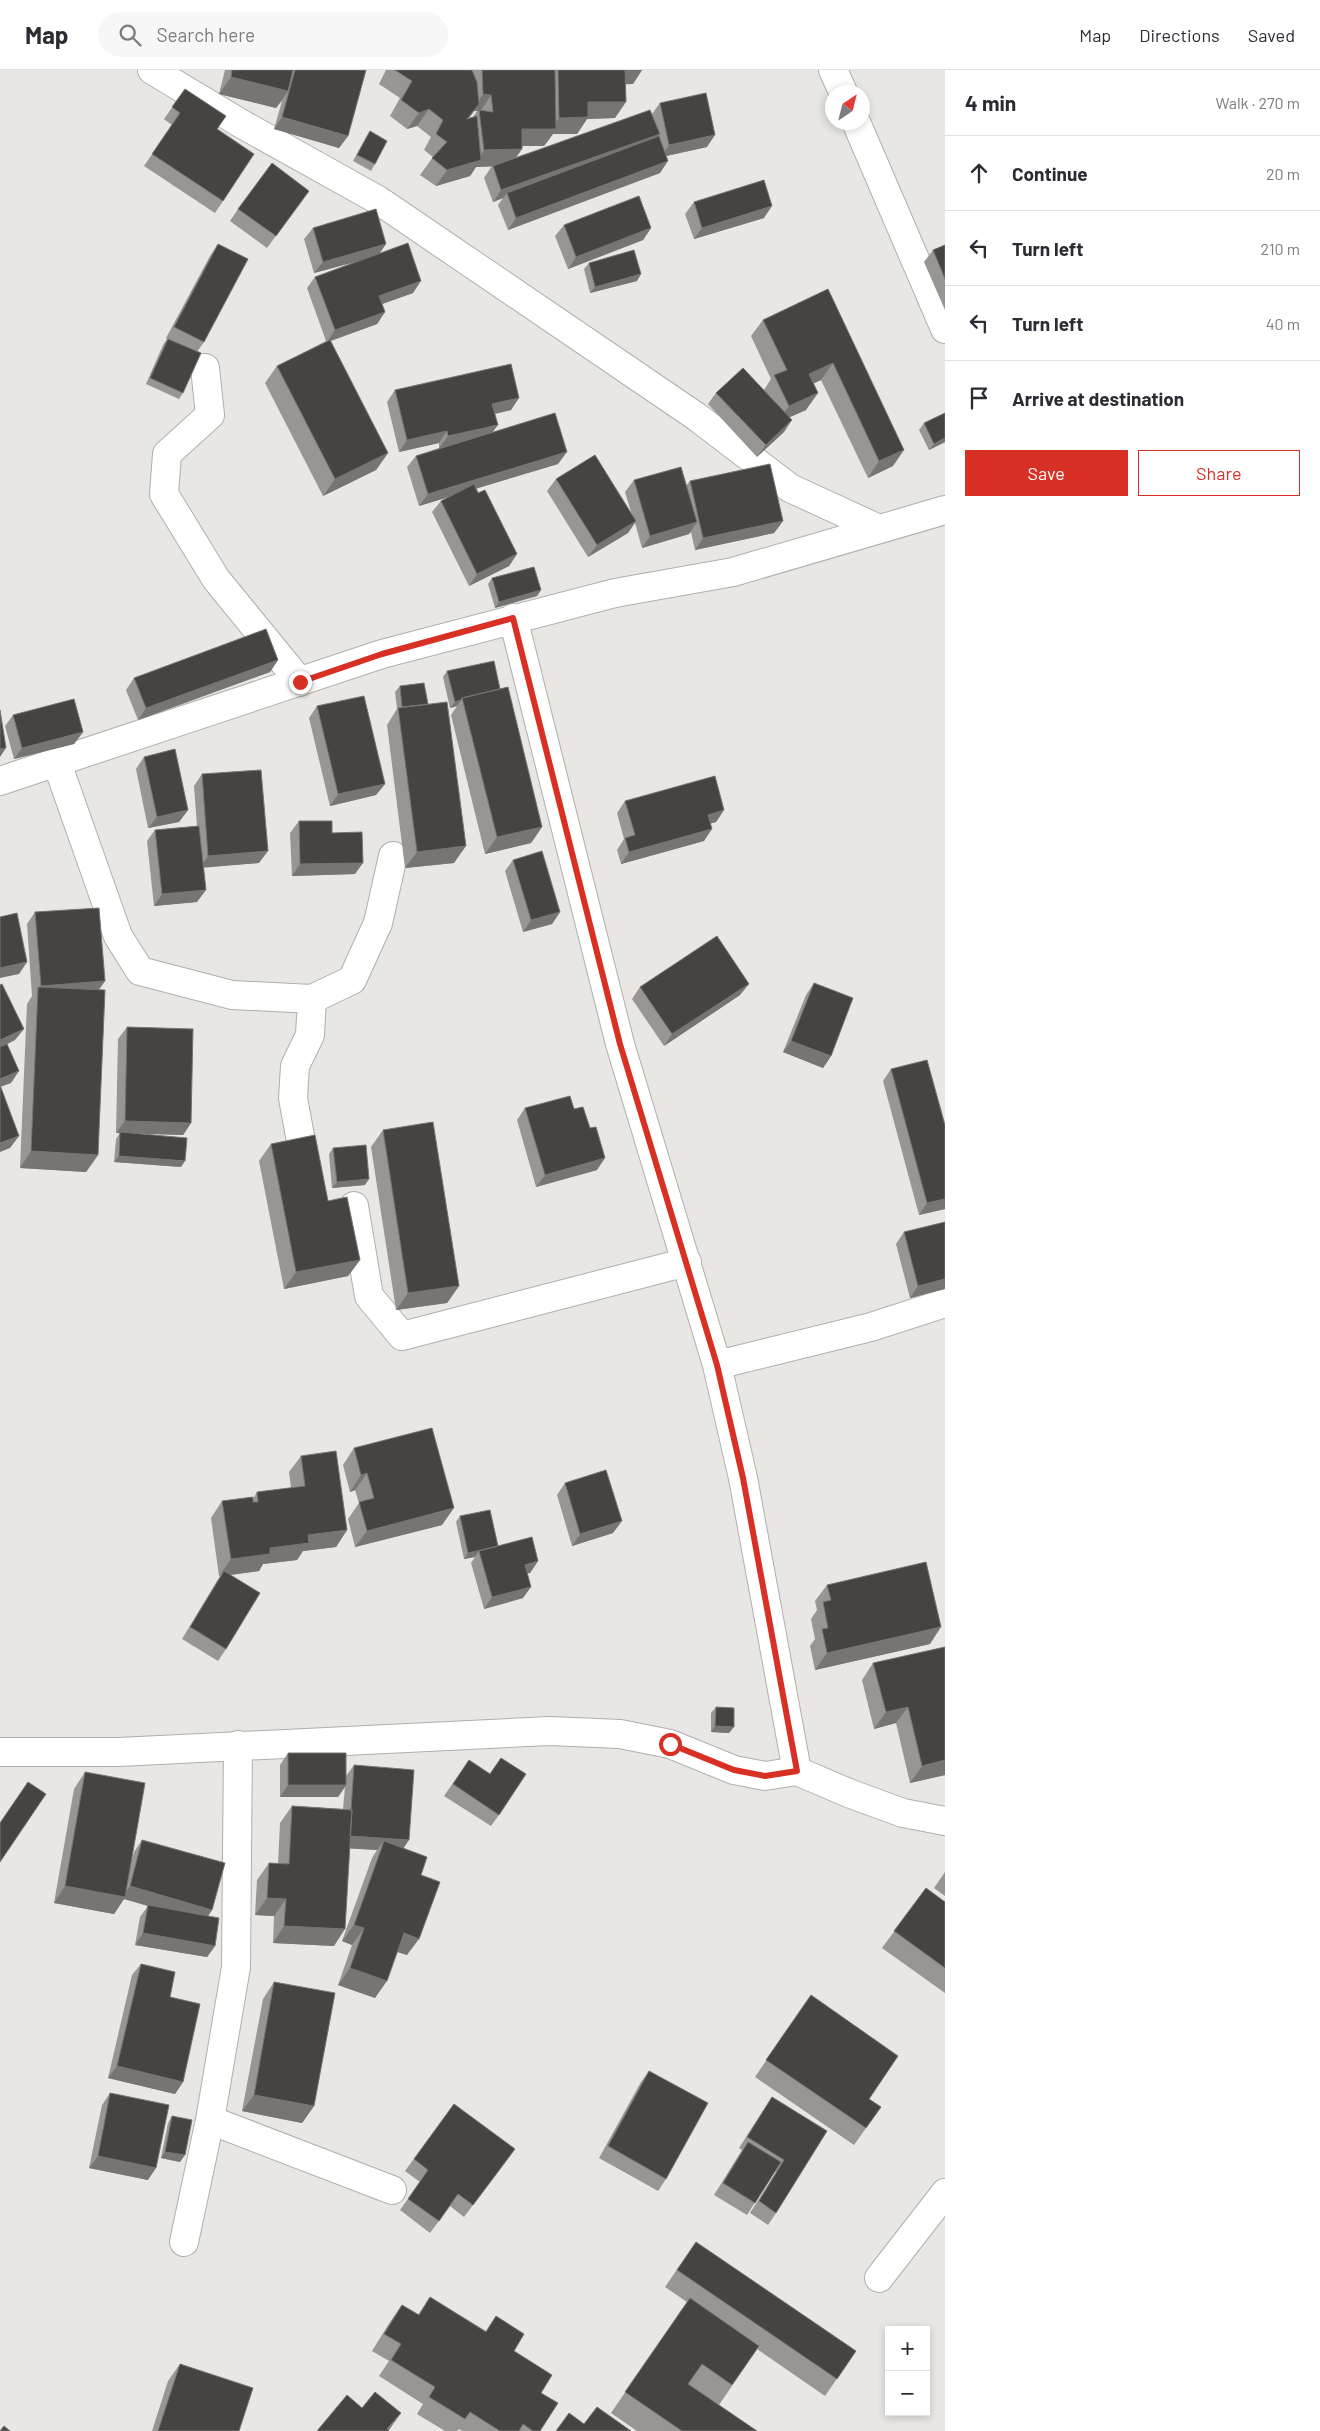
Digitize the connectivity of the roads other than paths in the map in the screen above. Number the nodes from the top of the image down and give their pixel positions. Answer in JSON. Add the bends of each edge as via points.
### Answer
{"nodes":[{"id":1,"x":152,"y":70,"type":"edge"},
{"id":2,"x":833,"y":70,"type":"edge"},
{"id":3,"x":840,"y":85,"type":"edge"},
{"id":4,"x":859,"y":130,"type":"edge"},
{"id":5,"x":945,"y":329,"type":"edge"},
{"id":6,"x":205,"y":368,"type":"dead end"},
{"id":7,"x":945,"y":510,"type":"edge"},
{"id":8,"x":879,"y":529,"type":"junction"},
{"id":9,"x":513,"y":618,"type":"junction"},
{"id":10,"x":300,"y":682,"type":"junction"},
{"id":11,"x":57,"y":763,"type":"junction"},
{"id":12,"x":0,"y":781,"type":"edge"},
{"id":13,"x":393,"y":856,"type":"dead end"},
{"id":14,"x":312,"y":999,"type":"junction"},
{"id":15,"x":300,"y":1136,"type":"edge"},
{"id":16,"x":354,"y":1206,"type":"dead end"},
{"id":17,"x":687,"y":1262,"type":"junction"},
{"id":18,"x":945,"y":1303,"type":"edge"},
{"id":19,"x":717,"y":1365,"type":"junction"},
{"id":20,"x":238,"y":1745,"type":"junction"},
{"id":21,"x":0,"y":1752,"type":"edge"},
{"id":22,"x":797,"y":1771,"type":"junction"},
{"id":23,"x":945,"y":1821,"type":"edge"},
{"id":24,"x":210,"y":2120,"type":"junction"},
{"id":25,"x":392,"y":2190,"type":"dead end"},
{"id":26,"x":945,"y":2193,"type":"edge"},
{"id":27,"x":184,"y":2242,"type":"dead end"},
{"id":28,"x":879,"y":2278,"type":"dead end"}],
"edges":[{"from":1,"to":8,"type":"street","via":[[378,200],[697,417],[790,488]]},
{"from":2,"to":3,"type":"street"},
{"from":4,"to":5,"type":"street"},
{"from":6,"to":10,"type":"street","via":[[210,415],[167,454],[164,494],[216,579]]},
{"from":7,"to":8,"type":"street"},
{"from":8,"to":9,"type":"street","via":[[733,572],[615,594]]},
{"from":9,"to":10,"type":"street","via":[[382,654]]},
{"from":9,"to":17,"type":"street","via":[[620,1044]]},
{"from":10,"to":11,"type":"street"},
{"from":11,"to":12,"type":"street"},
{"from":11,"to":14,"type":"street","via":[[118,936],[140,971],[232,995]]},
{"from":13,"to":14,"type":"street","via":[[378,923],[352,980]]},
{"from":14,"to":15,"type":"street","via":[[310,1035],[295,1066],[293,1098]]},
{"from":16,"to":17,"type":"street","via":[[369,1296],[402,1336]]},
{"from":17,"to":19,"type":"street"},
{"from":18,"to":19,"type":"street","via":[[871,1327]]},
{"from":19,"to":22,"type":"street","via":[[743,1478]]},
{"from":20,"to":21,"type":"street","via":[[119,1752]]},
{"from":20,"to":22,"type":"street","via":[[549,1731],[620,1734],[670,1744],[734,1770],[765,1776]]},
{"from":20,"to":24,"type":"street","via":[[236,1967]]},
{"from":22,"to":23,"type":"street","via":[[904,1813]]},
{"from":24,"to":25,"type":"street"},
{"from":24,"to":27,"type":"street"},
{"from":26,"to":28,"type":"street"}]}
